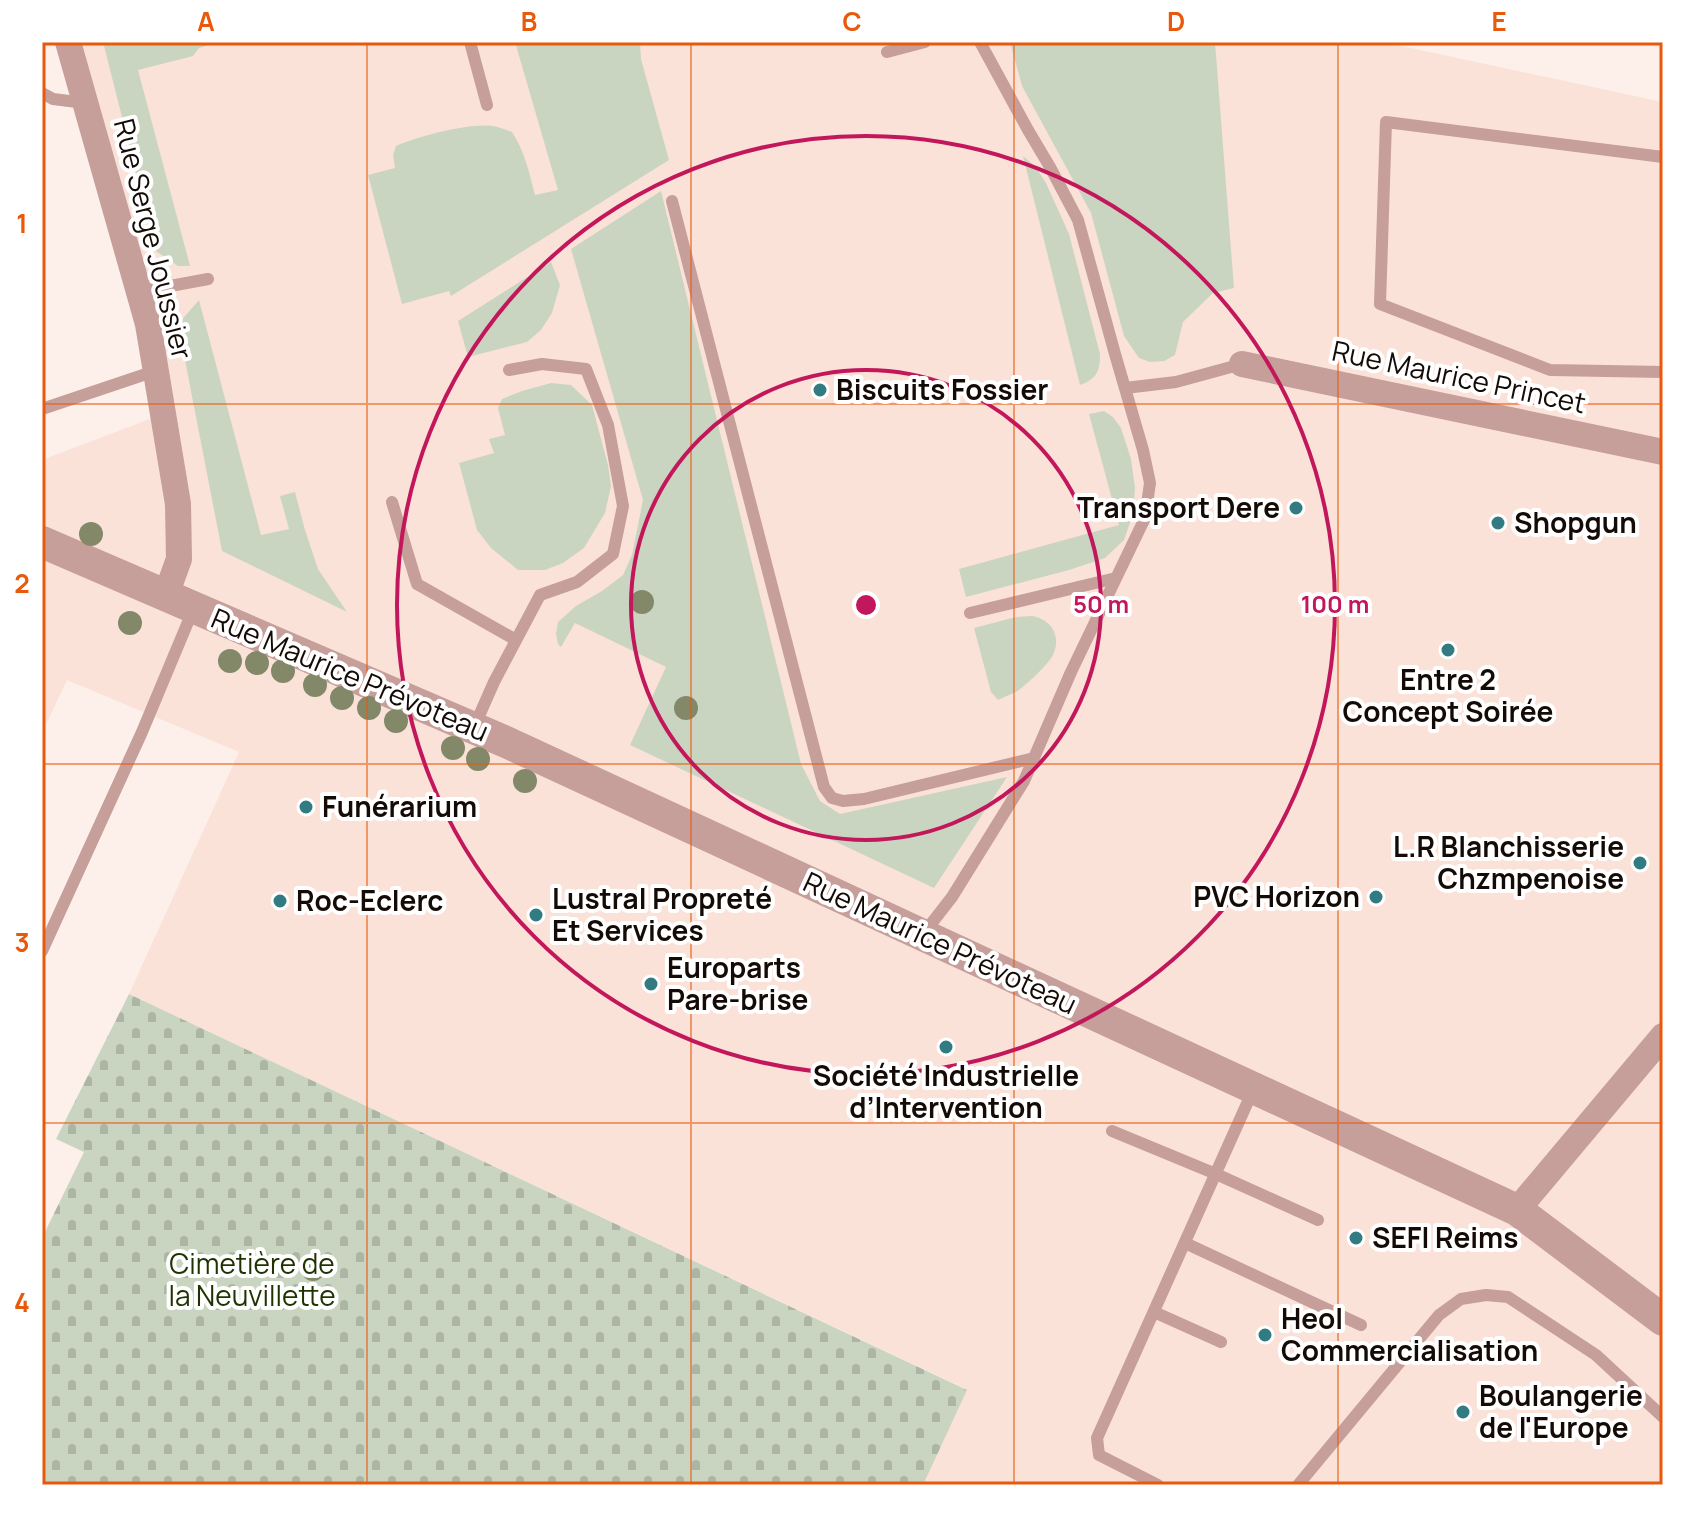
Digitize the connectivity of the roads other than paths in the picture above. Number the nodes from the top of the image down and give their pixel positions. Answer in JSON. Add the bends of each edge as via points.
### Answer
{"nodes":[{"id":1,"x":68,"y":42,"type":"edge"},
{"id":2,"x":470,"y":42,"type":"edge"},
{"id":3,"x":925,"y":42,"type":"edge"},
{"id":4,"x":980,"y":42,"type":"edge"},
{"id":5,"x":887,"y":52,"type":"dead end"},
{"id":6,"x":42,"y":93,"type":"edge"},
{"id":7,"x":85,"y":103,"type":"junction"},
{"id":8,"x":487,"y":105,"type":"dead end"},
{"id":9,"x":1663,"y":157,"type":"edge"},
{"id":10,"x":672,"y":201,"type":"dead end"},
{"id":11,"x":208,"y":279,"type":"dead end"},
{"id":12,"x":138,"y":292,"type":"junction"},
{"id":13,"x":1242,"y":364,"type":"joint"},
{"id":14,"x":509,"y":370,"type":"dead end"},
{"id":15,"x":155,"y":371,"type":"junction"},
{"id":16,"x":1663,"y":372,"type":"edge"},
{"id":17,"x":1125,"y":388,"type":"junction"},
{"id":18,"x":42,"y":409,"type":"edge"},
{"id":19,"x":1663,"y":452,"type":"edge"},
{"id":20,"x":392,"y":502,"type":"dead end"},
{"id":21,"x":42,"y":542,"type":"edge"},
{"id":22,"x":1116,"y":578,"type":"junction"},
{"id":23,"x":180,"y":601,"type":"junction"},
{"id":24,"x":970,"y":613,"type":"dead end"},
{"id":25,"x":516,"y":640,"type":"junction"},
{"id":26,"x":474,"y":728,"type":"junction"},
{"id":27,"x":1034,"y":758,"type":"junction"},
{"id":28,"x":922,"y":935,"type":"junction"},
{"id":29,"x":42,"y":951,"type":"edge"},
{"id":30,"x":1663,"y":1036,"type":"edge"},
{"id":31,"x":1254,"y":1088,"type":"junction"},
{"id":32,"x":1112,"y":1131,"type":"dead end"},
{"id":33,"x":1216,"y":1174,"type":"junction"},
{"id":34,"x":1517,"y":1210,"type":"junction"},
{"id":35,"x":1318,"y":1220,"type":"dead end"},
{"id":36,"x":1185,"y":1243,"type":"junction"},
{"id":37,"x":1154,"y":1312,"type":"junction"},
{"id":38,"x":1663,"y":1320,"type":"edge"},
{"id":39,"x":1361,"y":1325,"type":"dead end"},
{"id":40,"x":1221,"y":1342,"type":"dead end"},
{"id":41,"x":1663,"y":1417,"type":"edge"},
{"id":42,"x":1158,"y":1485,"type":"edge"},
{"id":43,"x":1298,"y":1485,"type":"edge"}],
"edges":[{"from":1,"to":7,"type":"street","name":"Rue Serge Joussier"},
{"from":2,"to":8,"type":"lane"},
{"from":3,"to":5,"type":"lane"},
{"from":4,"to":17,"type":"lane","via":[[1078,220]]},
{"from":6,"to":7,"type":"lane"},
{"from":7,"to":12,"type":"street","name":"Rue Serge Joussier"},
{"from":9,"to":16,"type":"lane","via":[[1386,122],[1380,304],[1550,370]]},
{"from":10,"to":27,"type":"lane","via":[[824,787],[832,798],[864,799]]},
{"from":11,"to":12,"type":"lane"},
{"from":12,"to":15,"type":"street","name":"Rue Serge Joussier"},
{"from":13,"to":17,"type":"lane","via":[[1176,382]]},
{"from":13,"to":19,"type":"street","name":"Rue Maurice Princet"},
{"from":14,"to":25,"type":"lane","via":[[542,364],[586,369],[608,425],[623,506],[613,554],[577,582],[540,595]]},
{"from":15,"to":18,"type":"lane"},
{"from":15,"to":23,"type":"street","name":"Rue Serge Joussier","via":[[178,504]]},
{"from":17,"to":22,"type":"lane","via":[[1150,483],[1145,518]]},
{"from":20,"to":25,"type":"lane","via":[[417,584]]},
{"from":21,"to":23,"type":"street","name":"Rue Maurice Prévoteau"},
{"from":22,"to":24,"type":"lane"},
{"from":22,"to":27,"type":"lane"},
{"from":23,"to":26,"type":"street","name":"Rue Maurice Prévoteau"},
{"from":23,"to":29,"type":"lane","name":"Rue Maurice Prévoteau","via":[[142,732]]},
{"from":25,"to":26,"type":"lane"},
{"from":26,"to":28,"type":"street","name":"Rue Maurice Prévoteau"},
{"from":27,"to":28,"type":"lane","via":[[952,897]]},
{"from":28,"to":31,"type":"street","name":"Rue Maurice Prévoteau"},
{"from":30,"to":34,"type":"street"},
{"from":31,"to":33,"type":"lane"},
{"from":31,"to":34,"type":"street","name":"Rue Maurice Prévoteau"},
{"from":32,"to":33,"type":"lane"},
{"from":33,"to":35,"type":"lane"},
{"from":33,"to":36,"type":"lane"},
{"from":34,"to":38,"type":"street","name":"Rue Maurice Prévoteau"},
{"from":36,"to":37,"type":"lane"},
{"from":36,"to":39,"type":"lane"},
{"from":37,"to":40,"type":"lane"},
{"from":37,"to":42,"type":"lane","via":[[1097,1438],[1099,1455]]},
{"from":41,"to":43,"type":"lane","via":[[1596,1355],[1508,1297],[1461,1299],[1439,1315]]}]}
